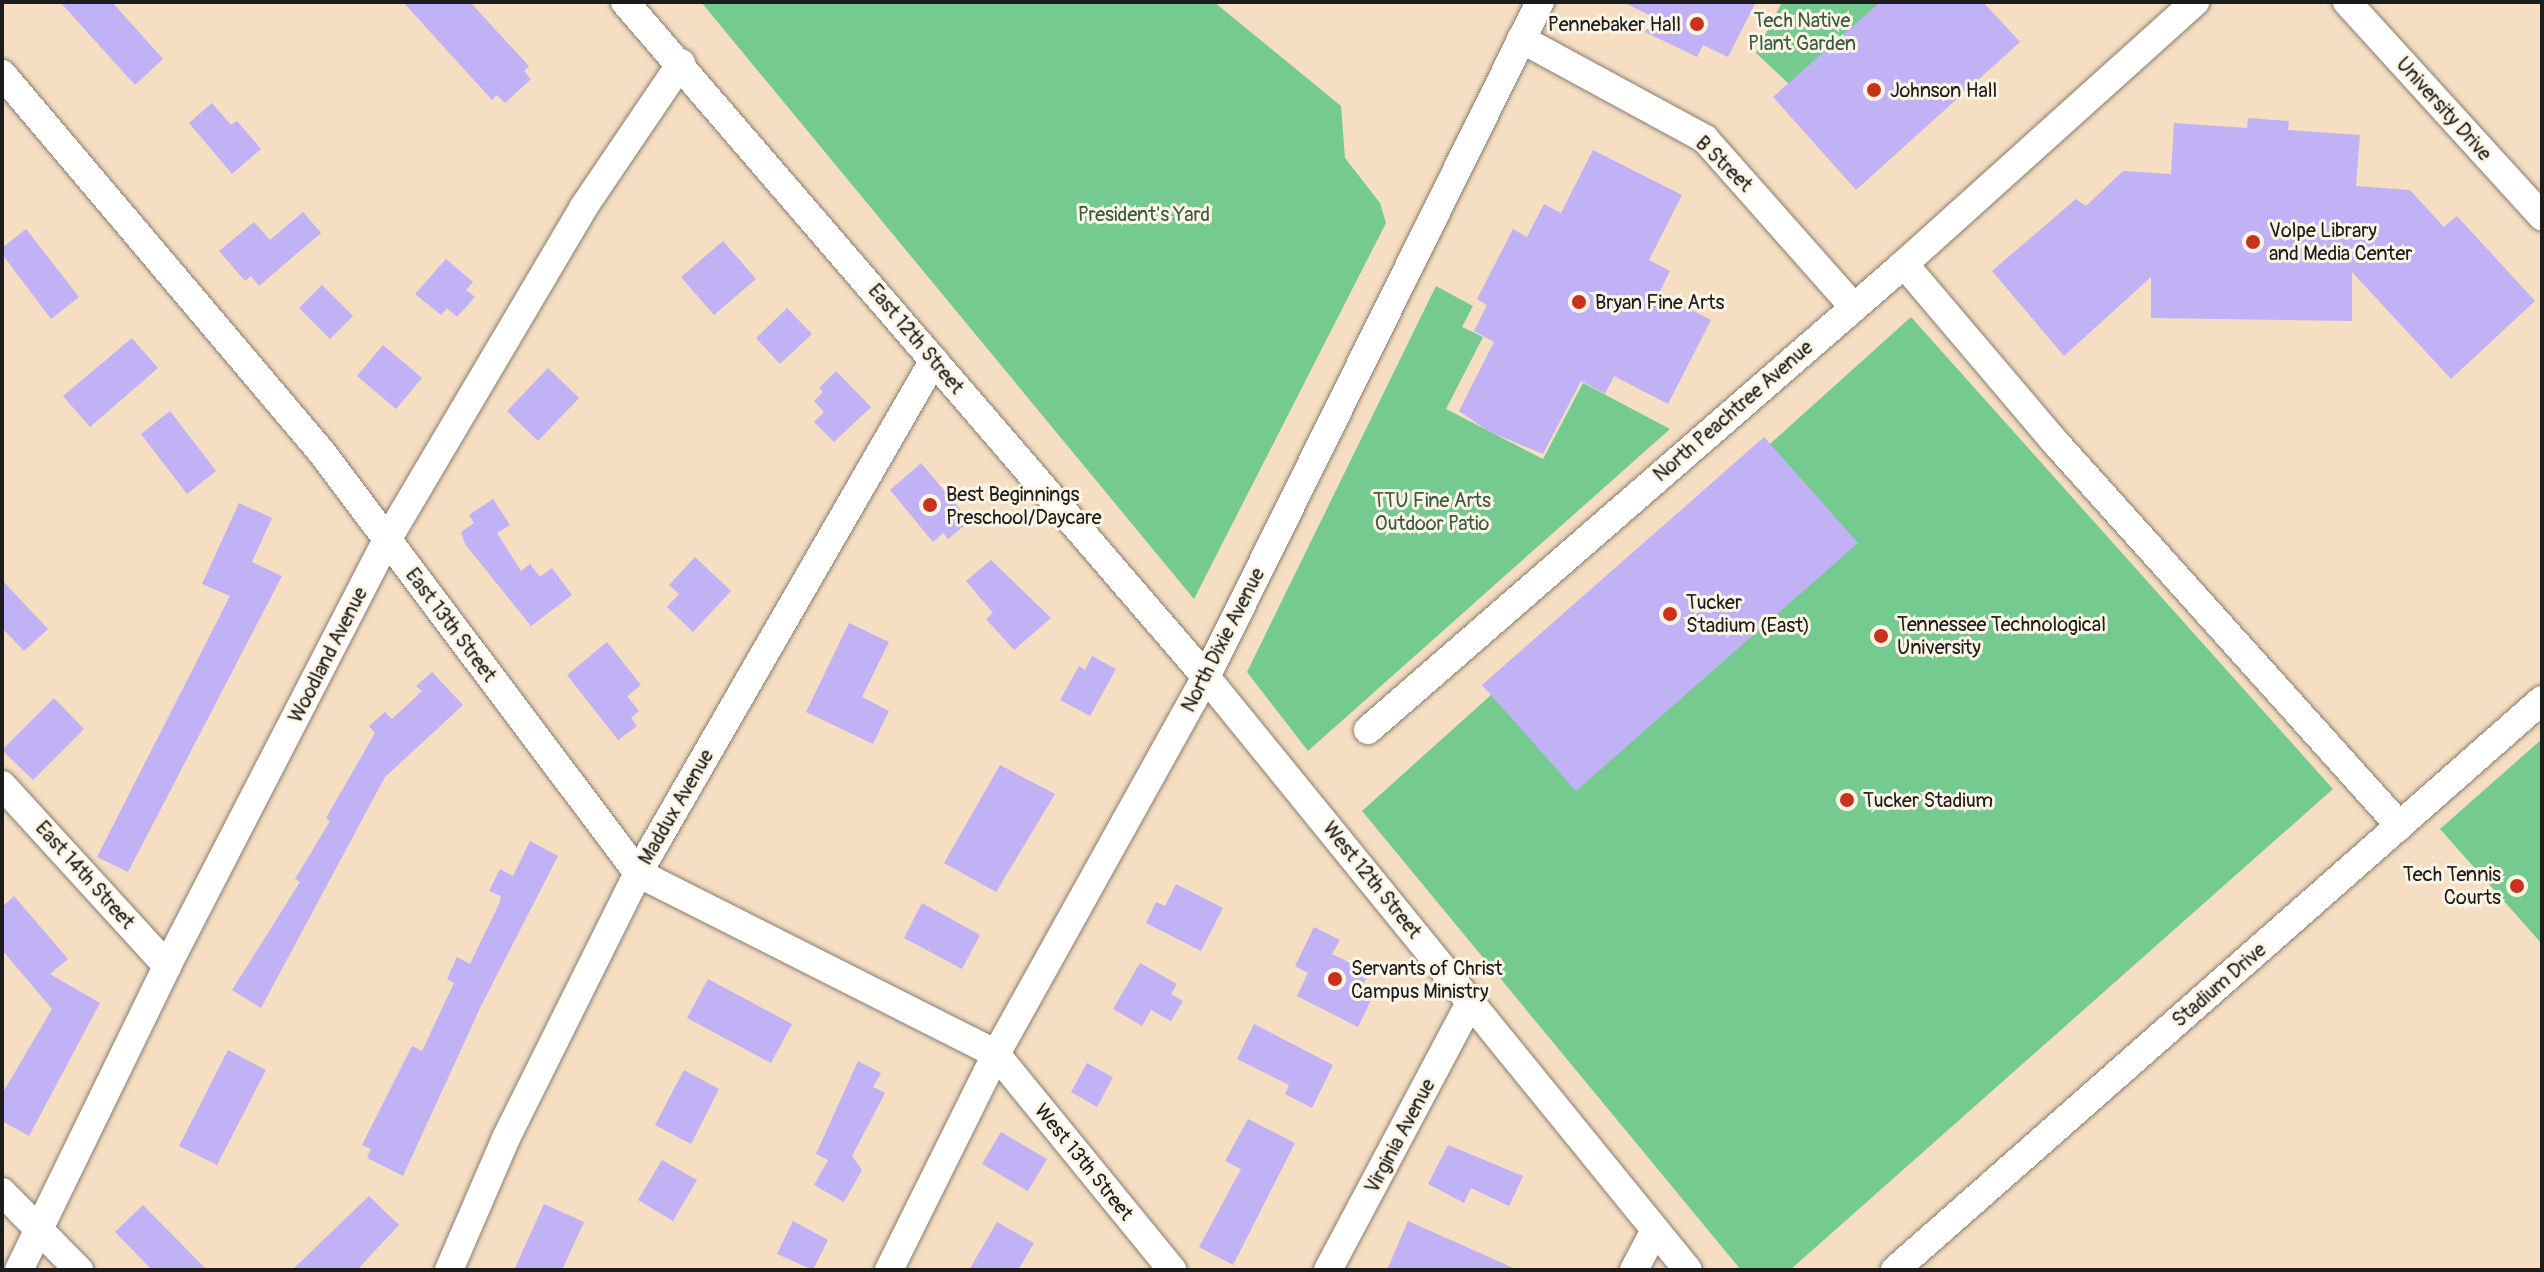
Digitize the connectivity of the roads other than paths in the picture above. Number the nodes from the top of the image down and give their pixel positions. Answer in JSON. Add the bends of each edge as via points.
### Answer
{"nodes":[{"id":1,"x":625,"y":2,"type":"edge"},
{"id":2,"x":1540,"y":2,"type":"edge"},
{"id":3,"x":2195,"y":2,"type":"edge"},
{"id":4,"x":2347,"y":2,"type":"edge"},
{"id":5,"x":1521,"y":39,"type":"junction"},
{"id":6,"x":681,"y":63,"type":"junction"},
{"id":7,"x":2,"y":74,"type":"edge"},
{"id":8,"x":2542,"y":216,"type":"edge"},
{"id":9,"x":1904,"y":264,"type":"junction"},
{"id":10,"x":1853,"y":306,"type":"junction"},
{"id":11,"x":934,"y":360,"type":"junction"},
{"id":12,"x":387,"y":540,"type":"junction"},
{"id":13,"x":1206,"y":677,"type":"junction"},
{"id":14,"x":2542,"y":700,"type":"edge"},
{"id":15,"x":1368,"y":730,"type":"dead end"},
{"id":16,"x":2,"y":785,"type":"edge"},
{"id":17,"x":2400,"y":826,"type":"junction"},
{"id":18,"x":638,"y":873,"type":"junction"},
{"id":19,"x":167,"y":966,"type":"junction"},
{"id":20,"x":1471,"y":1001,"type":"junction"},
{"id":21,"x":996,"y":1054,"type":"junction"},
{"id":22,"x":2,"y":1192,"type":"edge"},
{"id":23,"x":37,"y":1228,"type":"junction"},
{"id":24,"x":1655,"y":1230,"type":"junction"},
{"id":25,"x":19,"y":1270,"type":"edge"},
{"id":26,"x":79,"y":1270,"type":"edge"},
{"id":27,"x":449,"y":1270,"type":"edge"},
{"id":28,"x":889,"y":1270,"type":"edge"},
{"id":29,"x":1172,"y":1270,"type":"edge"},
{"id":30,"x":1328,"y":1270,"type":"edge"},
{"id":31,"x":1634,"y":1270,"type":"edge"},
{"id":32,"x":1688,"y":1270,"type":"edge"},
{"id":33,"x":1895,"y":1270,"type":"edge"}],
"edges":[{"from":1,"to":6,"type":"street","name":"East 12th Street"},
{"from":2,"to":5,"type":"street","name":"North Dixie Avenue"},
{"from":3,"to":9,"type":"street","name":"North Peachtree Avenue"},
{"from":4,"to":8,"type":"street","name":"University Drive"},
{"from":5,"to":10,"type":"street","name":"B Street","via":[[1705,139]]},
{"from":5,"to":13,"type":"street","name":"North Dixie Avenue"},
{"from":6,"to":11,"type":"street","name":"East 12th Street"},
{"from":6,"to":12,"type":"street","name":"Woodland Avenue","via":[[583,208]]},
{"from":7,"to":12,"type":"street","name":"East 13th Street","via":[[323,454]]},
{"from":9,"to":10,"type":"street","name":"North Peachtree Avenue"},
{"from":9,"to":17,"type":"street","via":[[2055,442]]},
{"from":10,"to":15,"type":"street","name":"North Peachtree Avenue"},
{"from":11,"to":13,"type":"street","name":"East 12th Street"},
{"from":11,"to":18,"type":"street","name":"Maddux Avenue"},
{"from":12,"to":18,"type":"street","name":"East 13th Street"},
{"from":12,"to":19,"type":"street","name":"Woodland Avenue"},
{"from":13,"to":20,"type":"street","name":"West 12th Street"},
{"from":13,"to":21,"type":"street","name":"North Dixie Avenue"},
{"from":14,"to":17,"type":"street","name":"Stadium Drive"},
{"from":16,"to":19,"type":"street","name":"East 14th Street"},
{"from":17,"to":33,"type":"street","name":"Stadium Drive"},
{"from":18,"to":21,"type":"street","name":"East 13th Street"},
{"from":18,"to":27,"type":"street","name":"Maddux Avenue","via":[[506,1138]]},
{"from":19,"to":23,"type":"street","name":"Woodland Avenue"},
{"from":20,"to":24,"type":"street","name":"West 12th Street"},
{"from":20,"to":30,"type":"street","name":"Virginia Avenue"},
{"from":21,"to":28,"type":"street","name":"North Dixie Avenue"},
{"from":21,"to":29,"type":"street","name":"West 13th Street"},
{"from":22,"to":23,"type":"street"},
{"from":23,"to":25,"type":"street","name":"Woodland Avenue"},
{"from":23,"to":26,"type":"street"},
{"from":24,"to":31,"type":"street"},
{"from":24,"to":32,"type":"street","name":"West 12th Street"}]}
